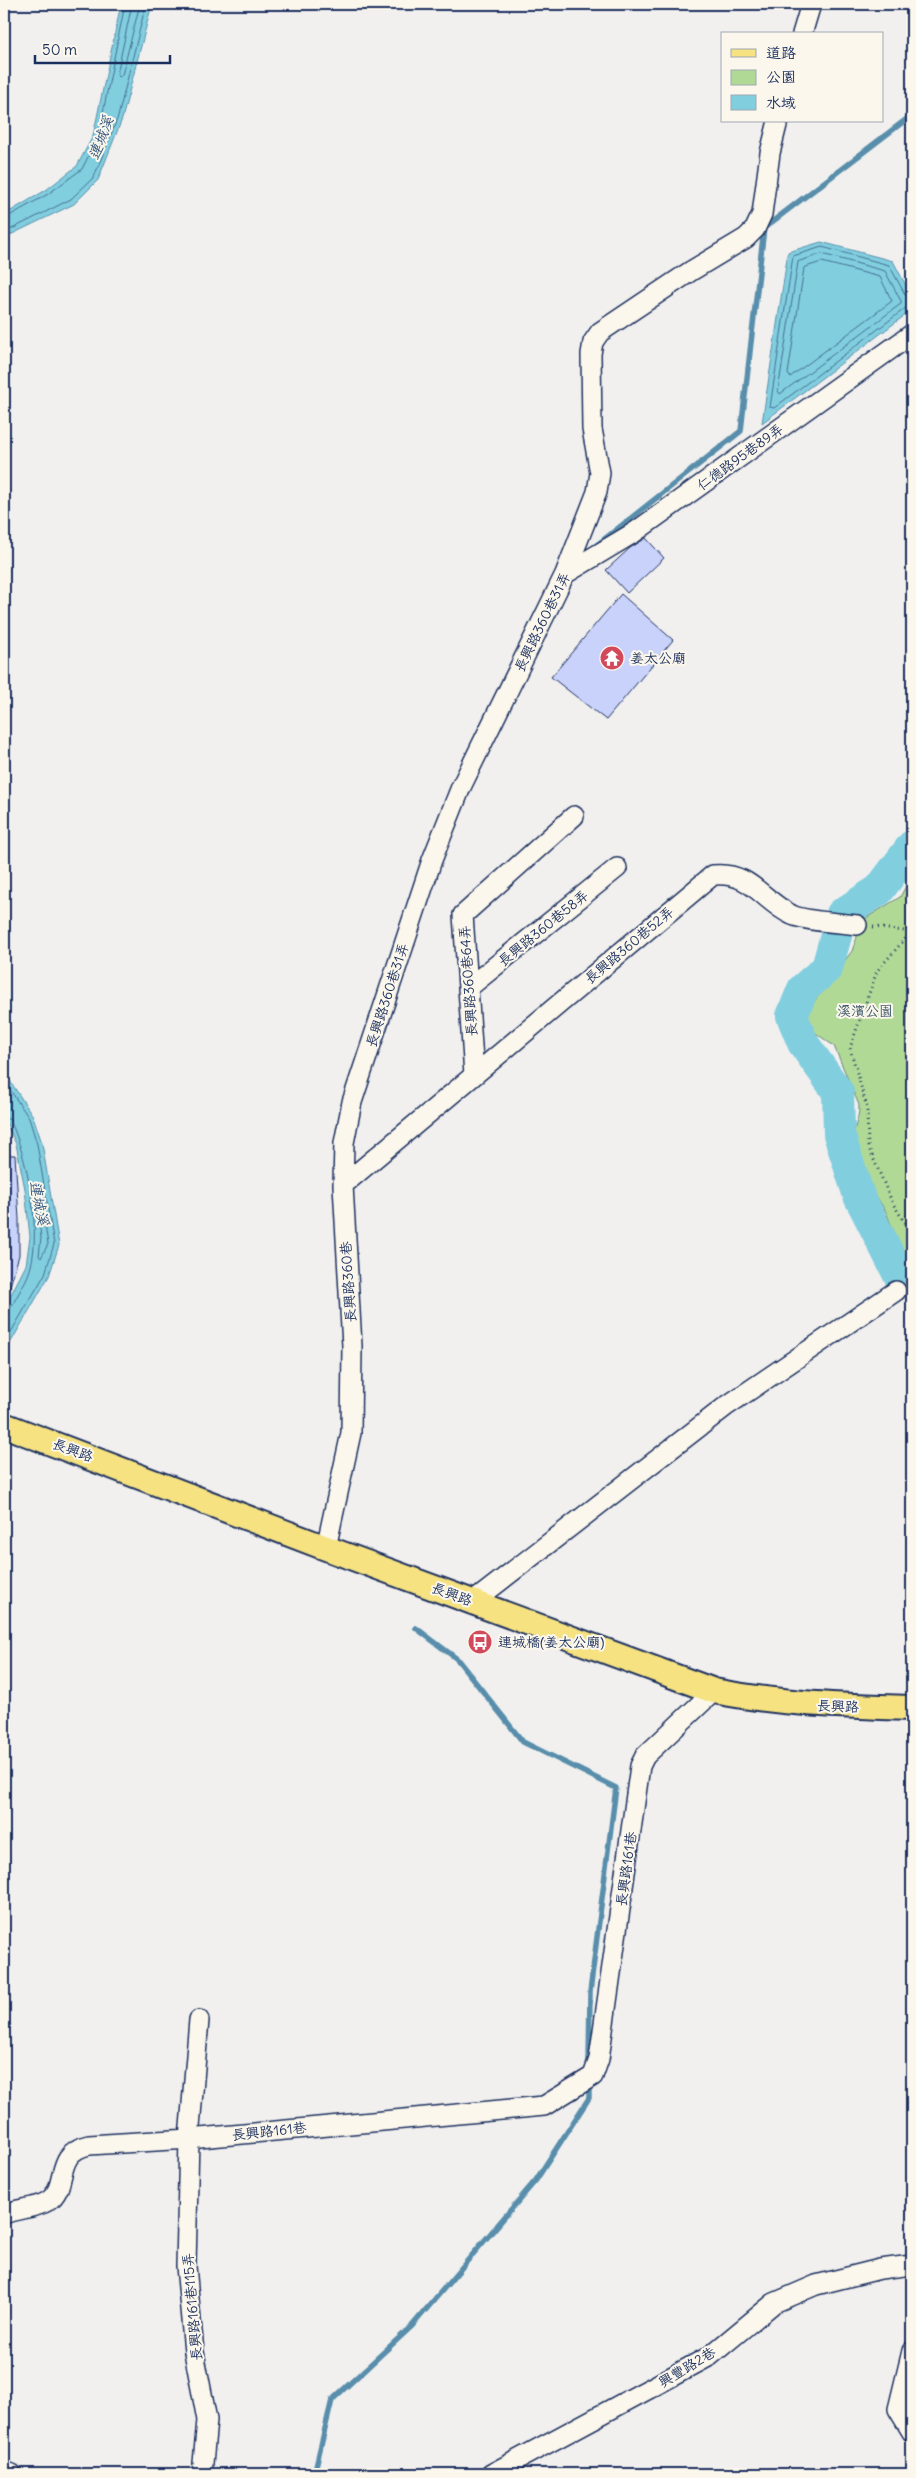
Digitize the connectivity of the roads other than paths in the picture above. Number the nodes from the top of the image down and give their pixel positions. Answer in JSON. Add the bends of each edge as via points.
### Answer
{"nodes":[{"id":1,"x":811,"y":4,"type":"edge"},
{"id":2,"x":803,"y":32,"type":"edge"},
{"id":3,"x":778,"y":122,"type":"edge"},
{"id":4,"x":912,"y":334,"type":"edge"},
{"id":5,"x":565,"y":574,"type":"junction"},
{"id":6,"x":574,"y":816,"type":"dead end"},
{"id":7,"x":617,"y":868,"type":"dead end"},
{"id":8,"x":857,"y":925,"type":"road end"},
{"id":9,"x":468,"y":988,"type":"junction"},
{"id":10,"x":474,"y":1075,"type":"junction"},
{"id":11,"x":343,"y":1185,"type":"junction"},
{"id":12,"x":896,"y":1292,"type":"dead end"},
{"id":13,"x":4,"y":1425,"type":"edge"},
{"id":14,"x":326,"y":1548,"type":"junction"},
{"id":15,"x":473,"y":1602,"type":"junction"},
{"id":16,"x":714,"y":1691,"type":"junction"},
{"id":17,"x":912,"y":1708,"type":"edge"},
{"id":18,"x":199,"y":2020,"type":"dead end"},
{"id":19,"x":189,"y":2139,"type":"junction"},
{"id":20,"x":4,"y":2214,"type":"edge"},
{"id":21,"x":912,"y":2265,"type":"edge"},
{"id":22,"x":912,"y":2351,"type":"edge"},
{"id":23,"x":912,"y":2432,"type":"edge"},
{"id":24,"x":4,"y":2471,"type":"edge"},
{"id":25,"x":12,"y":2474,"type":"edge"},
{"id":26,"x":202,"y":2474,"type":"edge"},
{"id":27,"x":491,"y":2474,"type":"edge"}],
"edges":[{"from":1,"to":2,"type":"street"},
{"from":3,"to":5,"type":"street","name":"長興路360巷31弄","via":[[762,214],[755,229],[746,238],[600,332],[593,342],[592,429],[600,473],[592,506]]},
{"from":4,"to":5,"type":"street","name":"仁德路95巷89弄","via":[[635,532]]},
{"from":5,"to":11,"type":"street","name":"長興路360巷31弄","via":[[461,787],[432,860],[352,1102],[344,1143]]},
{"from":6,"to":9,"type":"street","name":"長興路360巷64弄","via":[[463,916]]},
{"from":7,"to":9,"type":"street","name":"長興路360巷58弄"},
{"from":8,"to":10,"type":"street","name":"長興路360巷52弄","via":[[793,916],[745,880],[725,874],[713,875]]},
{"from":9,"to":10,"type":"street","name":"長興路360巷64弄"},
{"from":10,"to":11,"type":"street"},
{"from":11,"to":14,"type":"street","name":"長興路360巷","via":[[352,1346],[351,1433]]},
{"from":12,"to":15,"type":"street","via":[[725,1407]]},
{"from":13,"to":14,"type":"main road","name":"長興路"},
{"from":14,"to":15,"type":"main road","name":"長興路"},
{"from":15,"to":16,"type":"main road","name":"長興路"},
{"from":16,"to":17,"type":"main road","name":"長興路","via":[[757,1700],[814,1705]]},
{"from":16,"to":19,"type":"street","name":"長興路161巷","via":[[645,1756],[640,1766],[599,2059],[593,2076],[544,2106]]},
{"from":18,"to":19,"type":"street","name":"長興路161巷115弄"},
{"from":19,"to":20,"type":"street","name":"長興路161巷","via":[[75,2148],[67,2158],[56,2192],[49,2200]]},
{"from":19,"to":26,"type":"street","name":"長興路161巷115弄","via":[[186,2266],[194,2352],[207,2420]]},
{"from":21,"to":27,"type":"street","name":"興豐路2巷","via":[[880,2269],[816,2285],[774,2304],[710,2356]]},
{"from":22,"to":23,"type":"street","via":[[898,2409]]},
{"from":24,"to":25,"type":"street"}]}
